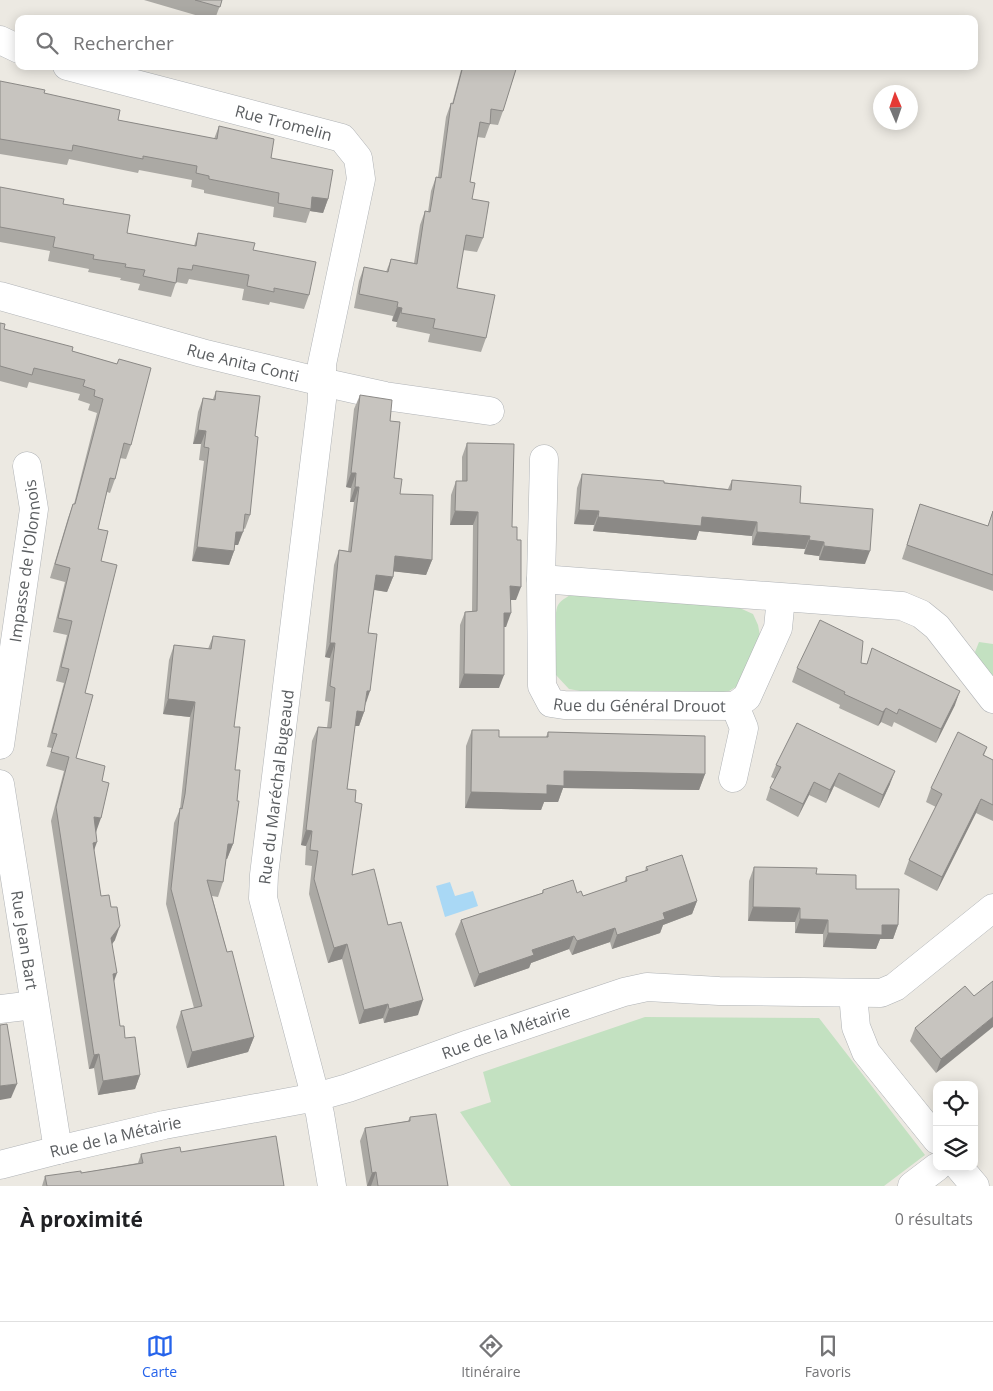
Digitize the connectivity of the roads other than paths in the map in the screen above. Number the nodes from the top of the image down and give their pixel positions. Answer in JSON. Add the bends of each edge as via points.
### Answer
{"nodes":[{"id":1,"x":0,"y":40,"type":"edge"},
{"id":2,"x":15,"y":47,"type":"edge"},
{"id":3,"x":82,"y":70,"type":"edge"},
{"id":4,"x":0,"y":296,"type":"edge"},
{"id":5,"x":322,"y":382,"type":"junction"},
{"id":6,"x":490,"y":411,"type":"dead end"},
{"id":7,"x":544,"y":459,"type":"dead end"},
{"id":8,"x":27,"y":466,"type":"dead end"},
{"id":9,"x":541,"y":579,"type":"junction"},
{"id":10,"x":781,"y":598,"type":"junction"},
{"id":11,"x":993,"y":699,"type":"edge"},
{"id":12,"x":735,"y":706,"type":"junction"},
{"id":13,"x":0,"y":745,"type":"edge"},
{"id":14,"x":733,"y":778,"type":"dead end"},
{"id":15,"x":0,"y":784,"type":"edge"},
{"id":16,"x":993,"y":908,"type":"edge"},
{"id":17,"x":853,"y":994,"type":"junction"},
{"id":18,"x":34,"y":1005,"type":"junction"},
{"id":19,"x":0,"y":1009,"type":"edge"},
{"id":20,"x":316,"y":1097,"type":"junction"},
{"id":21,"x":933,"y":1135,"type":"edge"},
{"id":22,"x":58,"y":1150,"type":"junction"},
{"id":23,"x":933,"y":1170,"type":"edge"},
{"id":24,"x":962,"y":1171,"type":"edge"},
{"id":25,"x":4,"y":1172,"type":"edge"},
{"id":26,"x":332,"y":1186,"type":"edge"},
{"id":27,"x":912,"y":1186,"type":"edge"},
{"id":28,"x":975,"y":1186,"type":"edge"}],
"edges":[{"from":1,"to":2,"type":"street"},
{"from":3,"to":5,"type":"street","name":"Rue Tromelin","via":[[342,138],[358,158],[361,179],[322,364]]},
{"from":4,"to":5,"type":"street","name":"Rue Anita Conti","via":[[202,353]]},
{"from":5,"to":6,"type":"street","name":"Rue Anita Conti","via":[[385,396]]},
{"from":5,"to":20,"type":"street","name":"Rue du Maréchal Bugeaud","via":[[263,898]]},
{"from":7,"to":9,"type":"street","name":"Rue du Général Drouot"},
{"from":8,"to":13,"type":"street","name":"Impasse de l'Olonnois","via":[[34,509]]},
{"from":9,"to":10,"type":"street"},
{"from":9,"to":12,"type":"street","name":"Rue du Général Drouot","via":[[542,686],[551,702],[564,705]]},
{"from":10,"to":11,"type":"street","via":[[902,606],[921,614],[937,627]]},
{"from":10,"to":12,"type":"street","name":"Rue du Général Drouot","via":[[778,628],[748,697]]},
{"from":12,"to":14,"type":"street","name":"Rue du Général Drouot","via":[[744,728]]},
{"from":15,"to":18,"type":"street","name":"Rue Jean Bart"},
{"from":16,"to":17,"type":"street","name":"Rue de la Métairie","via":[[895,987],[881,993]]},
{"from":17,"to":20,"type":"street","name":"Rue de la Métairie","via":[[646,987]]},
{"from":17,"to":21,"type":"street","via":[[856,1027],[866,1052]]},
{"from":18,"to":19,"type":"street","name":"Rue Jean Bart"},
{"from":18,"to":22,"type":"street","name":"Rue Jean Bart"},
{"from":20,"to":22,"type":"street","name":"Rue de la Métairie","via":[[164,1125]]},
{"from":20,"to":26,"type":"street","name":"Rue du Maréchal Bugeaud"},
{"from":22,"to":25,"type":"street","name":"Rue de la Métairie"},
{"from":23,"to":27,"type":"street"},
{"from":24,"to":28,"type":"street"}]}
